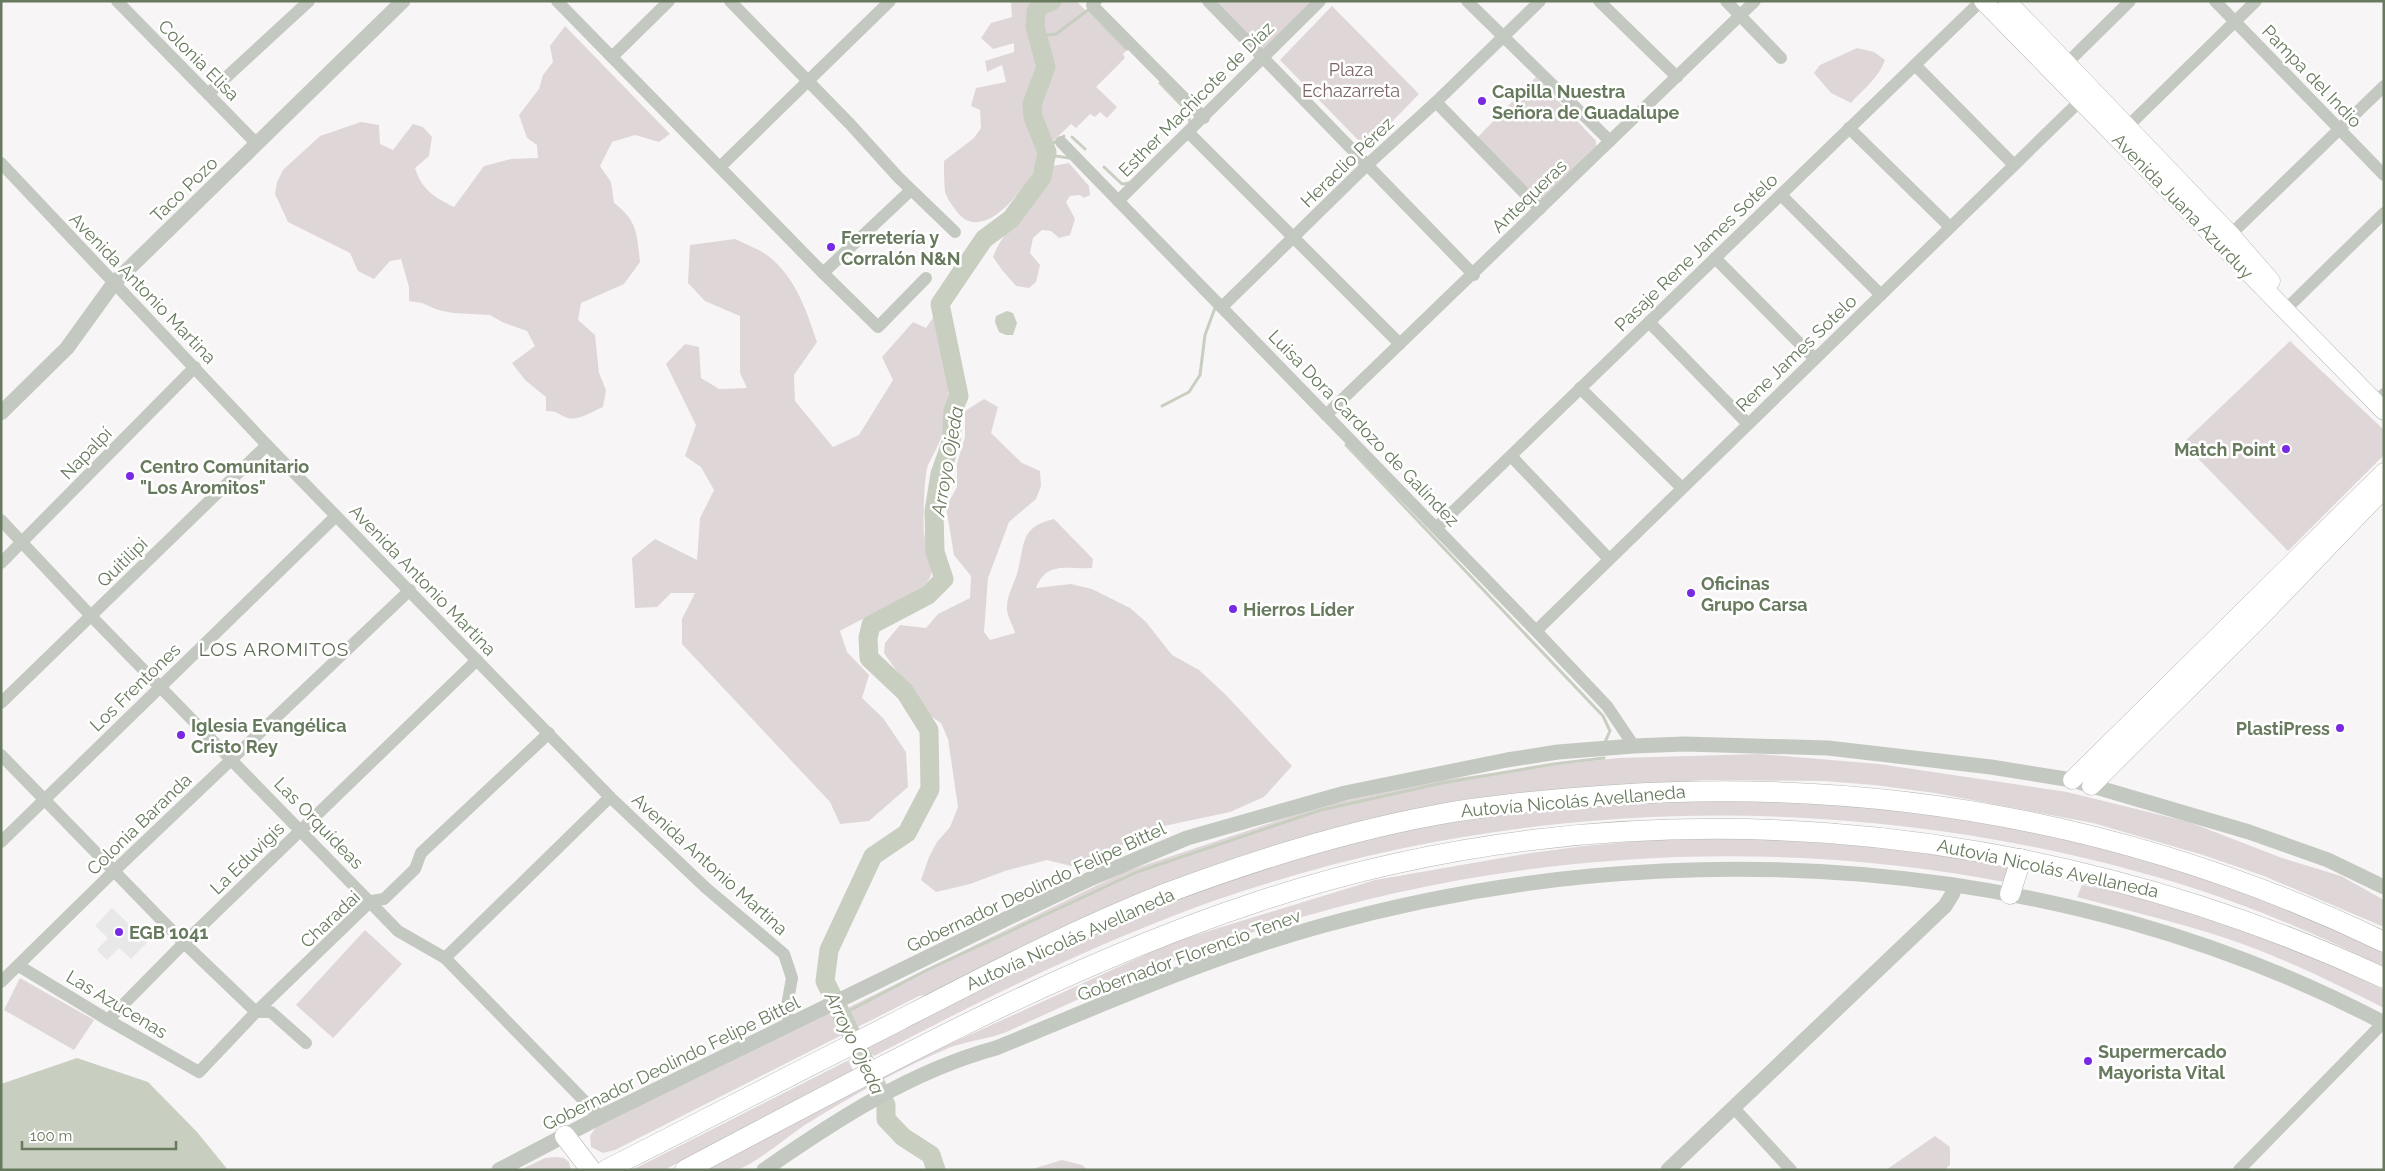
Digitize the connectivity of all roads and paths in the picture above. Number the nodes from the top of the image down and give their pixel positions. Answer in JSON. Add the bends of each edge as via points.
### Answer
{"nodes":[{"id":1,"x":116,"y":1,"type":"edge"},
{"id":2,"x":309,"y":1,"type":"edge"},
{"id":3,"x":403,"y":1,"type":"edge"},
{"id":4,"x":557,"y":1,"type":"edge"},
{"id":5,"x":669,"y":1,"type":"edge"},
{"id":6,"x":730,"y":1,"type":"edge"},
{"id":7,"x":890,"y":1,"type":"edge"},
{"id":8,"x":1208,"y":1,"type":"edge"},
{"id":9,"x":1320,"y":1,"type":"edge"},
{"id":10,"x":1467,"y":1,"type":"edge"},
{"id":11,"x":1540,"y":1,"type":"edge"},
{"id":12,"x":1599,"y":1,"type":"edge"},
{"id":13,"x":1726,"y":1,"type":"edge"},
{"id":14,"x":1755,"y":1,"type":"edge"},
{"id":15,"x":1982,"y":1,"type":"edge"},
{"id":16,"x":2007,"y":1,"type":"edge"},
{"id":17,"x":2130,"y":1,"type":"edge"},
{"id":18,"x":2215,"y":1,"type":"edge"},
{"id":19,"x":2256,"y":1,"type":"edge"},
{"id":20,"x":1094,"y":3,"type":"edge"},
{"id":21,"x":1740,"y":16,"type":"junction"},
{"id":22,"x":2235,"y":22,"type":"junction"},
{"id":23,"x":1503,"y":37,"type":"junction"},
{"id":24,"x":612,"y":57,"type":"junction"},
{"id":25,"x":1263,"y":58,"type":"junction"},
{"id":26,"x":1781,"y":58,"type":"dead end"},
{"id":27,"x":1915,"y":65,"type":"junction"},
{"id":28,"x":2061,"y":69,"type":"junction"},
{"id":29,"x":1677,"y":77,"type":"junction"},
{"id":30,"x":806,"y":81,"type":"junction"},
{"id":31,"x":2384,"y":86,"type":"edge"},
{"id":32,"x":208,"y":94,"type":"junction"},
{"id":33,"x":2081,"y":100,"type":"junction"},
{"id":34,"x":1436,"y":102,"type":"junction"},
{"id":35,"x":1204,"y":118,"type":"junction"},
{"id":36,"x":1849,"y":128,"type":"junction"},
{"id":37,"x":2338,"y":130,"type":"junction"},
{"id":38,"x":2123,"y":132,"type":"junction"},
{"id":39,"x":1189,"y":133,"type":"junction"},
{"id":40,"x":1610,"y":141,"type":"junction"},
{"id":41,"x":1060,"y":142,"type":"dead end"},
{"id":42,"x":257,"y":144,"type":"junction"},
{"id":43,"x":1,"y":163,"type":"edge"},
{"id":44,"x":1367,"y":165,"type":"junction"},
{"id":45,"x":2014,"y":165,"type":"junction"},
{"id":46,"x":720,"y":167,"type":"junction"},
{"id":47,"x":2384,"y":175,"type":"edge"},
{"id":48,"x":911,"y":190,"type":"junction"},
{"id":49,"x":1781,"y":195,"type":"junction"},
{"id":50,"x":1118,"y":201,"type":"junction"},
{"id":51,"x":1540,"y":209,"type":"junction"},
{"id":52,"x":2384,"y":213,"type":"edge"},
{"id":53,"x":1950,"y":227,"type":"junction"},
{"id":54,"x":955,"y":232,"type":"dead end"},
{"id":55,"x":1294,"y":238,"type":"junction"},
{"id":56,"x":2226,"y":240,"type":"junction"},
{"id":57,"x":1715,"y":258,"type":"junction"},
{"id":58,"x":823,"y":273,"type":"junction"},
{"id":59,"x":1474,"y":275,"type":"junction"},
{"id":60,"x":926,"y":278,"type":"dead end"},
{"id":61,"x":114,"y":283,"type":"junction"},
{"id":62,"x":1881,"y":294,"type":"junction"},
{"id":63,"x":1222,"y":307,"type":"junction"},
{"id":64,"x":2288,"y":308,"type":"junction"},
{"id":65,"x":1649,"y":322,"type":"junction"},
{"id":66,"x":1400,"y":344,"type":"junction"},
{"id":67,"x":1815,"y":359,"type":"junction"},
{"id":68,"x":195,"y":367,"type":"junction"},
{"id":69,"x":1580,"y":388,"type":"junction"},
{"id":70,"x":2383,"y":400,"type":"edge"},
{"id":71,"x":1,"y":413,"type":"edge"},
{"id":72,"x":1326,"y":414,"type":"junction"},
{"id":73,"x":1748,"y":424,"type":"junction"},
{"id":74,"x":267,"y":445,"type":"junction"},
{"id":75,"x":1511,"y":456,"type":"junction"},
{"id":76,"x":2384,"y":472,"type":"edge"},
{"id":77,"x":1682,"y":488,"type":"junction"},
{"id":78,"x":2384,"y":489,"type":"edge"},
{"id":79,"x":336,"y":516,"type":"junction"},
{"id":80,"x":1,"y":520,"type":"edge"},
{"id":81,"x":1436,"y":528,"type":"junction"},
{"id":82,"x":23,"y":543,"type":"junction"},
{"id":83,"x":1609,"y":559,"type":"junction"},
{"id":84,"x":1,"y":563,"type":"edge"},
{"id":85,"x":410,"y":590,"type":"junction"},
{"id":86,"x":2254,"y":612,"type":"junction"},
{"id":87,"x":92,"y":617,"type":"junction"},
{"id":88,"x":1536,"y":630,"type":"junction"},
{"id":89,"x":477,"y":660,"type":"junction"},
{"id":90,"x":160,"y":686,"type":"junction"},
{"id":91,"x":1,"y":703,"type":"edge"},
{"id":92,"x":549,"y":733,"type":"junction"},
{"id":93,"x":1634,"y":746,"type":"junction"},
{"id":94,"x":1,"y":755,"type":"edge"},
{"id":95,"x":232,"y":759,"type":"junction"},
{"id":96,"x":2072,"y":780,"type":"junction"},
{"id":97,"x":2091,"y":786,"type":"junction"},
{"id":98,"x":610,"y":797,"type":"junction"},
{"id":99,"x":45,"y":800,"type":"junction"},
{"id":100,"x":301,"y":831,"type":"junction"},
{"id":101,"x":1,"y":842,"type":"edge"},
{"id":102,"x":2021,"y":859,"type":"junction"},
{"id":103,"x":114,"y":872,"type":"junction"},
{"id":104,"x":1954,"y":886,"type":"junction"},
{"id":105,"x":2384,"y":887,"type":"edge"},
{"id":106,"x":2010,"y":894,"type":"junction"},
{"id":107,"x":371,"y":902,"type":"junction"},
{"id":108,"x":2384,"y":942,"type":"edge"},
{"id":109,"x":184,"y":944,"type":"junction"},
{"id":110,"x":445,"y":958,"type":"junction"},
{"id":111,"x":19,"y":966,"type":"junction"},
{"id":112,"x":2384,"y":978,"type":"edge"},
{"id":113,"x":1,"y":982,"type":"edge"},
{"id":114,"x":256,"y":1012,"type":"junction"},
{"id":115,"x":108,"y":1020,"type":"junction"},
{"id":116,"x":2384,"y":1023,"type":"edge"},
{"id":117,"x":790,"y":1024,"type":"junction"},
{"id":118,"x":306,"y":1043,"type":"dead end"},
{"id":119,"x":199,"y":1072,"type":"joint"},
{"id":120,"x":1733,"y":1107,"type":"junction"},
{"id":121,"x":600,"y":1117,"type":"junction"},
{"id":122,"x":565,"y":1136,"type":"junction"},
{"id":123,"x":499,"y":1170,"type":"edge"},
{"id":124,"x":590,"y":1170,"type":"edge"},
{"id":125,"x":606,"y":1170,"type":"edge"},
{"id":126,"x":684,"y":1170,"type":"edge"},
{"id":127,"x":764,"y":1170,"type":"edge"},
{"id":128,"x":1668,"y":1170,"type":"edge"},
{"id":129,"x":1791,"y":1170,"type":"edge"},
{"id":130,"x":2239,"y":1170,"type":"edge"}],
"edges":[{"from":1,"to":32,"type":"street","name":"Colonia Elisa"},
{"from":2,"to":32,"type":"street"},
{"from":3,"to":42,"type":"street","name":"Taco Pozo"},
{"from":4,"to":24,"type":"street"},
{"from":5,"to":24,"type":"street"},
{"from":6,"to":30,"type":"street"},
{"from":7,"to":30,"type":"street"},
{"from":8,"to":25,"type":"street"},
{"from":9,"to":25,"type":"street","name":"Esther Machicote de Díaz"},
{"from":10,"to":23,"type":"street"},
{"from":11,"to":23,"type":"street","name":"Heraclio Pérez"},
{"from":12,"to":29,"type":"street"},
{"from":13,"to":21,"type":"street"},
{"from":14,"to":21,"type":"street","name":"Antequeras"},
{"from":15,"to":27,"type":"street","name":"Pasaje Rene James Sotelo"},
{"from":15,"to":28,"type":"main road","name":"Avenida Juana Azurduy"},
{"from":16,"to":28,"type":"main road","name":"Avenida Juana Azurduy"},
{"from":17,"to":28,"type":"street"},
{"from":18,"to":22,"type":"street","name":"Pampa del Indio"},
{"from":19,"to":22,"type":"street"},
{"from":20,"to":35,"type":"street"},
{"from":21,"to":26,"type":"street"},
{"from":21,"to":29,"type":"street","name":"Antequeras"},
{"from":22,"to":37,"type":"street","name":"Pampa del Indio"},
{"from":22,"to":38,"type":"street"},
{"from":23,"to":34,"type":"street","name":"Heraclio Pérez"},
{"from":23,"to":40,"type":"street"},
{"from":24,"to":46,"type":"street"},
{"from":25,"to":35,"type":"street","name":"Esther Machicote de Díaz"},
{"from":25,"to":44,"type":"street"},
{"from":27,"to":36,"type":"street","name":"Pasaje Rene James Sotelo"},
{"from":27,"to":45,"type":"street"},
{"from":28,"to":33,"type":"main road","name":"Avenida Juana Azurduy"},
{"from":28,"to":38,"type":"main road","name":"Avenida Juana Azurduy"},
{"from":29,"to":40,"type":"street","name":"Antequeras"},
{"from":30,"to":46,"type":"street"},
{"from":30,"to":48,"type":"street"},
{"from":31,"to":37,"type":"street"},
{"from":32,"to":42,"type":"street","name":"Colonia Elisa"},
{"from":33,"to":38,"type":"main road","name":"Avenida Juana Azurduy"},
{"from":33,"to":45,"type":"street","name":"Rene James Sotelo"},
{"from":34,"to":44,"type":"street","name":"Heraclio Pérez"},
{"from":34,"to":51,"type":"street"},
{"from":35,"to":39,"type":"street","name":"Esther Machicote de Díaz"},
{"from":36,"to":49,"type":"street","name":"Pasaje Rene James Sotelo"},
{"from":36,"to":53,"type":"street"},
{"from":37,"to":47,"type":"street","name":"Pampa del Indio"},
{"from":37,"to":56,"type":"street"},
{"from":38,"to":56,"type":"main road","name":"Avenida Juana Azurduy"},
{"from":39,"to":50,"type":"street","name":"Esther Machicote de Díaz"},
{"from":39,"to":55,"type":"street"},
{"from":40,"to":51,"type":"street","name":"Antequeras"},
{"from":41,"to":50,"type":"street","name":"Luisa Dora Cardozo de Galíndez"},
{"from":42,"to":61,"type":"street","name":"Taco Pozo"},
{"from":43,"to":61,"type":"street","name":"Avenida Antonio Martina"},
{"from":44,"to":55,"type":"street","name":"Heraclio Pérez"},
{"from":44,"to":59,"type":"street"},
{"from":45,"to":53,"type":"street","name":"Rene James Sotelo"},
{"from":46,"to":58,"type":"street"},
{"from":48,"to":54,"type":"street"},
{"from":48,"to":58,"type":"street"},
{"from":49,"to":57,"type":"street","name":"Pasaje Rene James Sotelo"},
{"from":49,"to":62,"type":"street"},
{"from":50,"to":63,"type":"street","name":"Luisa Dora Cardozo de Galíndez"},
{"from":51,"to":59,"type":"street","name":"Antequeras"},
{"from":52,"to":64,"type":"street"},
{"from":53,"to":62,"type":"street","name":"Rene James Sotelo"},
{"from":55,"to":63,"type":"street","name":"Heraclio Pérez"},
{"from":55,"to":66,"type":"street"},
{"from":56,"to":64,"type":"main road","name":"Avenida Juana Azurduy"},
{"from":57,"to":65,"type":"street","name":"Pasaje Rene James Sotelo"},
{"from":57,"to":67,"type":"street"},
{"from":58,"to":60,"type":"street","via":[[878,327]]},
{"from":59,"to":66,"type":"street","name":"Antequeras"},
{"from":61,"to":68,"type":"street","name":"Avenida Antonio Martina"},
{"from":61,"to":71,"type":"street","name":"Taco Pozo","via":[[67,348]]},
{"from":62,"to":67,"type":"street","name":"Rene James Sotelo"},
{"from":63,"to":72,"type":"street","name":"Luisa Dora Cardozo de Galíndez"},
{"from":64,"to":70,"type":"main road","name":"Avenida Juana Azurduy"},
{"from":65,"to":69,"type":"street","name":"Pasaje Rene James Sotelo"},
{"from":65,"to":73,"type":"street"},
{"from":66,"to":72,"type":"street","name":"Antequeras"},
{"from":67,"to":73,"type":"street","name":"Rene James Sotelo"},
{"from":68,"to":74,"type":"street","name":"Avenida Antonio Martina"},
{"from":68,"to":82,"type":"street","name":"Napalpí"},
{"from":69,"to":75,"type":"street","name":"Pasaje Rene James Sotelo"},
{"from":69,"to":77,"type":"street"},
{"from":72,"to":81,"type":"street","name":"Luisa Dora Cardozo de Galíndez"},
{"from":73,"to":77,"type":"street","name":"Rene James Sotelo"},
{"from":74,"to":79,"type":"street","name":"Avenida Antonio Martina"},
{"from":74,"to":87,"type":"street","name":"Quitilipi"},
{"from":75,"to":81,"type":"street","name":"Pasaje Rene James Sotelo"},
{"from":75,"to":83,"type":"street"},
{"from":76,"to":86,"type":"main road"},
{"from":77,"to":83,"type":"street","name":"Rene James Sotelo"},
{"from":78,"to":86,"type":"main road"},
{"from":79,"to":85,"type":"street","name":"Avenida Antonio Martina"},
{"from":79,"to":90,"type":"street","name":"Los Frentones"},
{"from":80,"to":82,"type":"street","name":"Las Orquídeas"},
{"from":81,"to":88,"type":"street","name":"Luisa Dora Cardozo de Galíndez"},
{"from":82,"to":84,"type":"street","name":"Napalpí"},
{"from":82,"to":87,"type":"street","name":"Las Orquídeas"},
{"from":83,"to":88,"type":"street","name":"Rene James Sotelo"},
{"from":85,"to":89,"type":"street","name":"Avenida Antonio Martina"},
{"from":85,"to":95,"type":"street","name":"Colonia Baranda"},
{"from":86,"to":96,"type":"main road","via":[[2131,720]]},
{"from":86,"to":97,"type":"main road"},
{"from":87,"to":90,"type":"street","name":"Las Orquídeas"},
{"from":87,"to":91,"type":"street","name":"Quitilipi"},
{"from":88,"to":93,"type":"street","name":"Luisa Dora Cardozo de Galíndez","via":[[1607,706]]},
{"from":89,"to":92,"type":"street","name":"Avenida Antonio Martina"},
{"from":89,"to":100,"type":"street","name":"La Eduvigis"},
{"from":90,"to":95,"type":"street","name":"Las Orquídeas"},
{"from":90,"to":99,"type":"street","name":"Los Frentones"},
{"from":92,"to":98,"type":"street","name":"Avenida Antonio Martina"},
{"from":92,"to":107,"type":"street","name":"Charadai","via":[[420,853],[415,869],[384,899]]},
{"from":93,"to":96,"type":"street","name":"Gobernador Deolindo Felipe Bittel","via":[[1684,744],[1828,748]]},
{"from":93,"to":117,"type":"street","name":"Gobernador Deolindo Felipe Bittel","via":[[1558,752],[1409,778],[1187,838],[1077,885]]},
{"from":94,"to":99,"type":"street"},
{"from":95,"to":100,"type":"street","name":"Las Orquídeas"},
{"from":95,"to":103,"type":"street","name":"Colonia Baranda"},
{"from":96,"to":97,"type":"street","name":"Gobernador Deolindo Felipe Bittel"},
{"from":97,"to":105,"type":"street","name":"Gobernador Deolindo Felipe Bittel","via":[[2292,846]]},
{"from":98,"to":110,"type":"street"},
{"from":98,"to":117,"type":"street","name":"Avenida Antonio Martina","via":[[706,888],[784,954],[792,978],[786,1011]]},
{"from":99,"to":101,"type":"street","name":"Los Frentones"},
{"from":99,"to":103,"type":"street"},
{"from":100,"to":107,"type":"street","name":"Las Orquídeas"},
{"from":100,"to":109,"type":"street","name":"La Eduvigis"},
{"from":102,"to":106,"type":"highway"},
{"from":102,"to":112,"type":"highway","name":"Autovía Nicolás Avellaneda","via":[[2181,898],[2274,930]]},
{"from":102,"to":126,"type":"highway","name":"Autovía Nicolás Avellaneda","via":[[1887,837],[1715,828],[1594,835],[1496,846],[1437,855],[1326,880],[1180,929],[1083,969]]},
{"from":103,"to":109,"type":"street"},
{"from":103,"to":111,"type":"street","name":"Colonia Baranda"},
{"from":104,"to":106,"type":"street","name":"Gobernador Florencio Tenev"},
{"from":104,"to":120,"type":"street","via":[[1945,906]]},
{"from":104,"to":127,"type":"street","name":"Gobernador Florencio Tenev","via":[[1879,876],[1725,870],[1626,874],[1520,885],[1435,899],[1320,927],[1197,967],[996,1048],[962,1058],[872,1100]]},
{"from":106,"to":116,"type":"street","name":"Gobernador Florencio Tenev","via":[[2129,922],[2188,940],[2272,969]]},
{"from":107,"to":110,"type":"street","name":"Las Orquídeas","via":[[398,931]]},
{"from":107,"to":114,"type":"street","name":"Charadai"},
{"from":108,"to":125,"type":"highway","name":"Autovía Nicolás Avellaneda","via":[[2302,905],[2194,865],[2129,845],[1992,814],[1906,801],[1790,792],[1694,791],[1607,795],[1496,806],[1363,831],[1260,860],[1170,892],[1026,955]]},
{"from":109,"to":114,"type":"street"},
{"from":109,"to":115,"type":"street","name":"La Eduvigis"},
{"from":110,"to":121,"type":"street","name":"Las Orquídeas"},
{"from":111,"to":113,"type":"street","name":"Colonia Baranda"},
{"from":111,"to":115,"type":"street","name":"Las Azucenas"},
{"from":114,"to":118,"type":"street","via":[[270,1012]]},
{"from":114,"to":119,"type":"street","name":"Charadai"},
{"from":115,"to":119,"type":"street","name":"Las Azucenas"},
{"from":116,"to":130,"type":"street"},
{"from":117,"to":121,"type":"street","name":"Gobernador Deolindo Felipe Bittel"},
{"from":120,"to":128,"type":"street"},
{"from":120,"to":129,"type":"street"},
{"from":121,"to":122,"type":"street","name":"Gobernador Deolindo Felipe Bittel"},
{"from":122,"to":123,"type":"street","name":"Gobernador Deolindo Felipe Bittel"},
{"from":122,"to":124,"type":"highway"}]}
